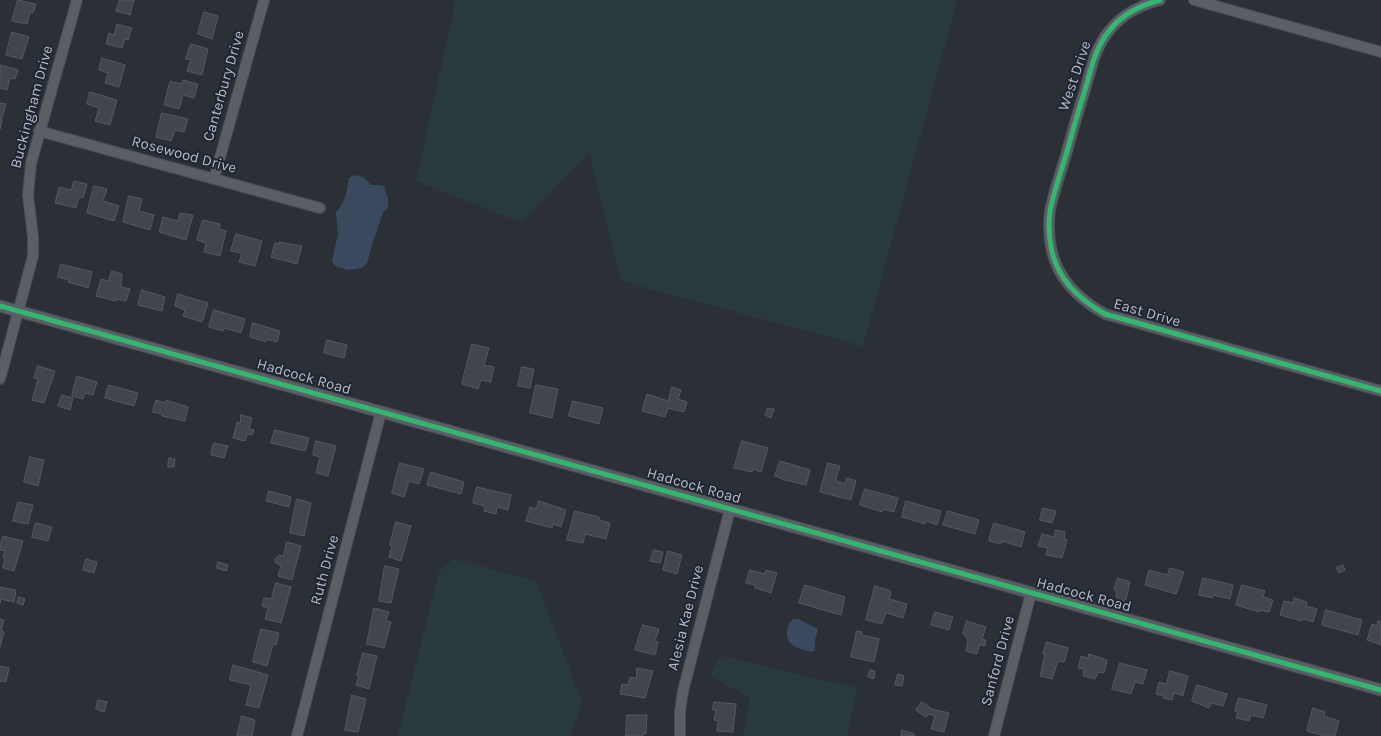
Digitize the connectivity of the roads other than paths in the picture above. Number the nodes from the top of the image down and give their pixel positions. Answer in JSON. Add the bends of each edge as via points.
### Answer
{"nodes":[{"id":1,"x":77,"y":0,"type":"edge"},
{"id":2,"x":264,"y":0,"type":"edge"},
{"id":3,"x":1160,"y":0,"type":"edge"},
{"id":4,"x":1194,"y":0,"type":"edge"},
{"id":5,"x":1381,"y":52,"type":"edge"},
{"id":6,"x":39,"y":131,"type":"junction"},
{"id":7,"x":1072,"y":133,"type":"joint"},
{"id":8,"x":214,"y":179,"type":"junction"},
{"id":9,"x":320,"y":208,"type":"dead end"},
{"id":10,"x":0,"y":306,"type":"edge"},
{"id":11,"x":19,"y":311,"type":"junction"},
{"id":12,"x":0,"y":378,"type":"edge"},
{"id":13,"x":1381,"y":391,"type":"edge"},
{"id":14,"x":381,"y":412,"type":"junction"},
{"id":15,"x":730,"y":510,"type":"junction"},
{"id":16,"x":1031,"y":593,"type":"junction"},
{"id":17,"x":1381,"y":690,"type":"edge"},
{"id":18,"x":297,"y":736,"type":"edge"},
{"id":19,"x":680,"y":736,"type":"edge"},
{"id":20,"x":994,"y":736,"type":"edge"}],
"edges":[{"from":1,"to":6,"type":"street","name":"Buckingham Drive"},
{"from":2,"to":8,"type":"street","name":"Canterbury Drive"},
{"from":3,"to":7,"type":"street","name":"West Drive","via":[[1133,10],[1120,19],[1101,42]]},
{"from":4,"to":5,"type":"street"},
{"from":6,"to":8,"type":"street","name":"Rosewood Drive"},
{"from":6,"to":11,"type":"street","name":"Buckingham Drive","via":[[28,184],[33,256]]},
{"from":7,"to":13,"type":"street","name":"East Drive","via":[[1050,209],[1049,238],[1058,270],[1078,296],[1114,317]]},
{"from":8,"to":9,"type":"street","name":"Rosewood Drive"},
{"from":10,"to":11,"type":"street","name":"Hadcock Road"},
{"from":11,"to":12,"type":"street","name":"Buckingham Drive"},
{"from":11,"to":14,"type":"street","name":"Hadcock Road"},
{"from":14,"to":15,"type":"street","name":"Hadcock Road"},
{"from":14,"to":18,"type":"street","name":"Ruth Drive"},
{"from":15,"to":16,"type":"street","name":"Hadcock Road"},
{"from":15,"to":19,"type":"street","name":"Alesia Kae Drive","via":[[683,691]]},
{"from":16,"to":17,"type":"street","name":"Hadcock Road"},
{"from":16,"to":20,"type":"street","name":"Sanford Drive"}]}
